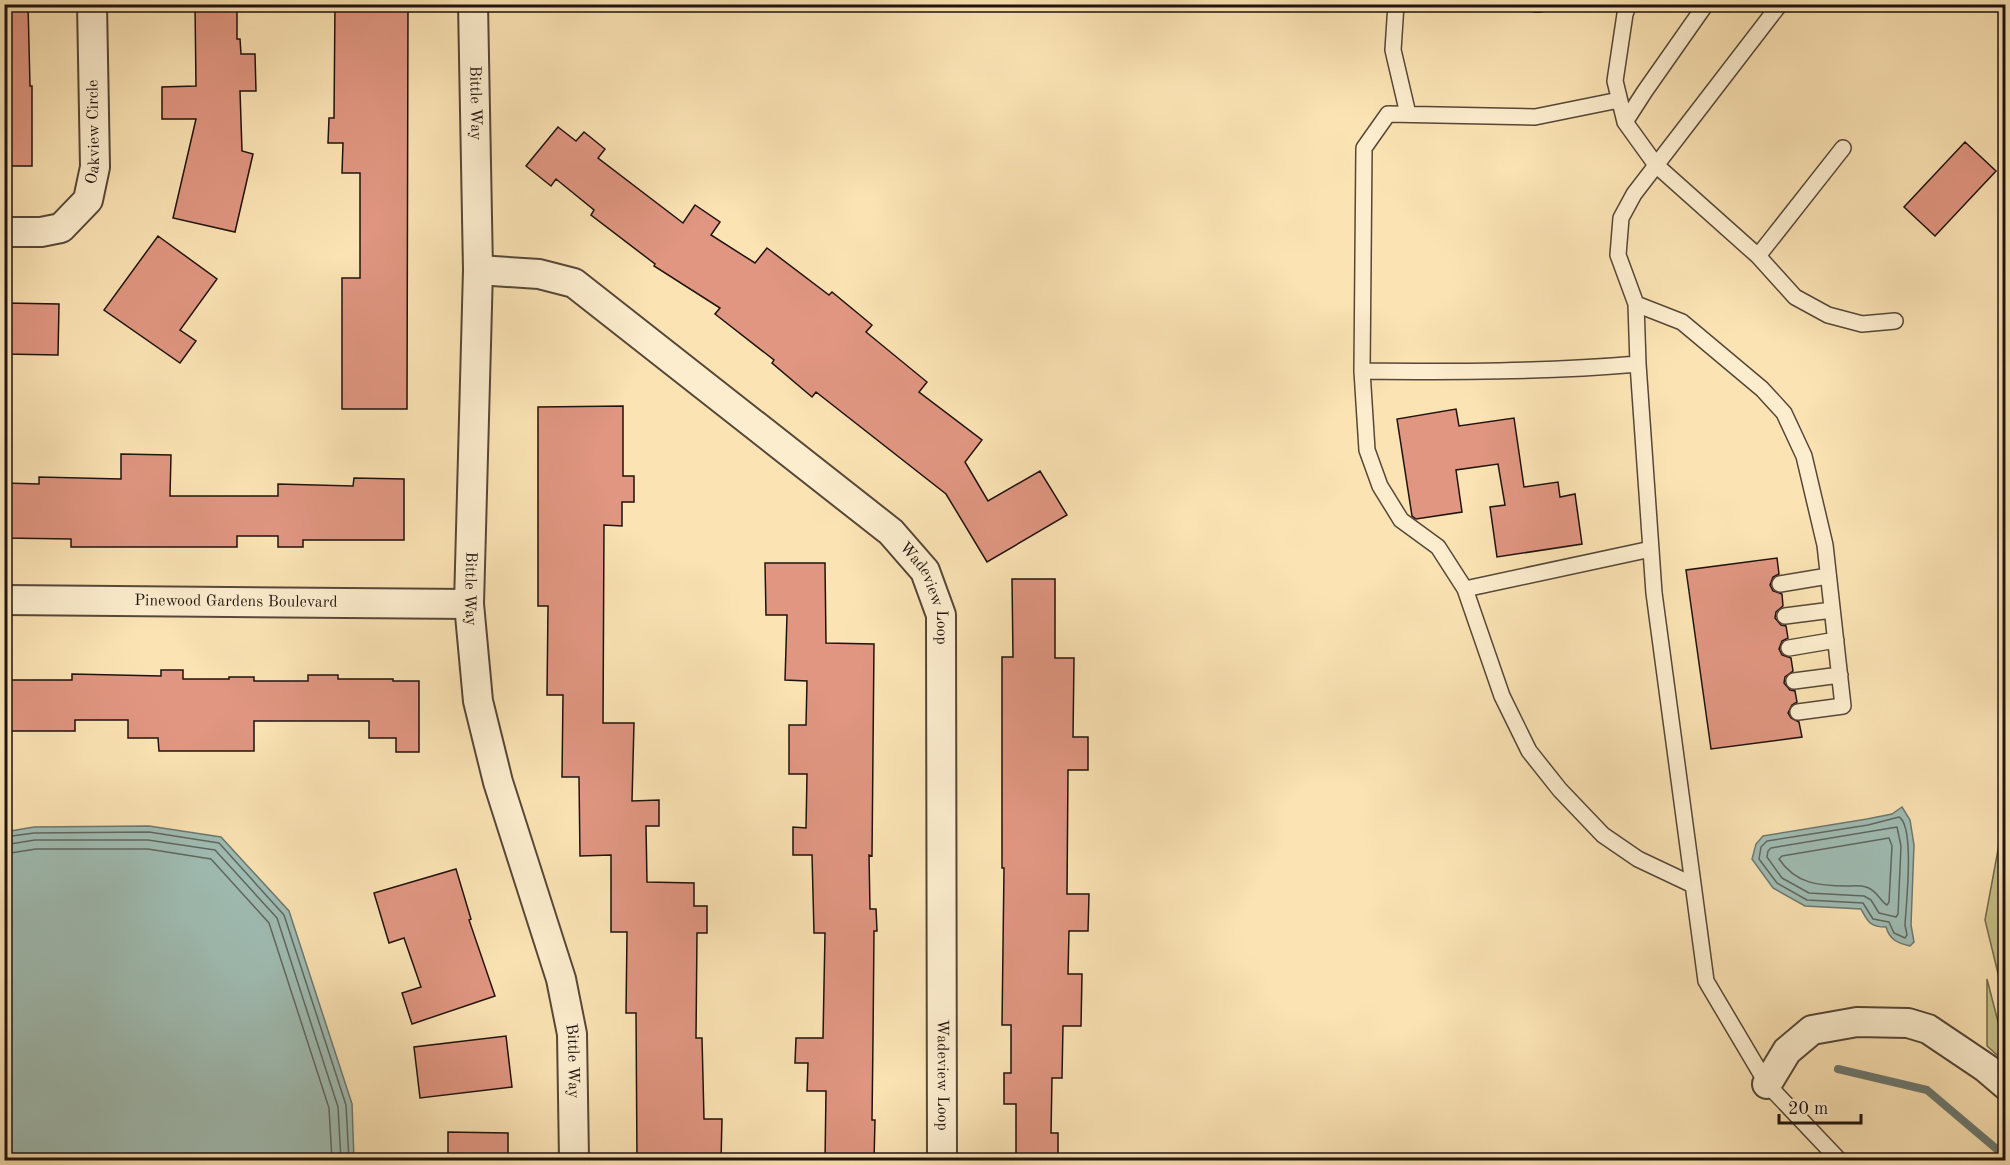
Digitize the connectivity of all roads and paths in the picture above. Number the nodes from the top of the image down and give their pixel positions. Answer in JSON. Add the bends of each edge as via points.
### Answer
{"nodes":[{"id":1,"x":92,"y":4,"type":"edge"},
{"id":2,"x":473,"y":4,"type":"edge"},
{"id":3,"x":1396,"y":4,"type":"edge"},
{"id":4,"x":1535,"y":4,"type":"edge"},
{"id":5,"x":1540,"y":4,"type":"edge"},
{"id":6,"x":1629,"y":4,"type":"edge"},
{"id":7,"x":1706,"y":4,"type":"edge"},
{"id":8,"x":1780,"y":4,"type":"edge"},
{"id":9,"x":1619,"y":100,"type":"junction"},
{"id":10,"x":1408,"y":114,"type":"junction"},
{"id":11,"x":1626,"y":122,"type":"junction"},
{"id":12,"x":1843,"y":148,"type":"dead end"},
{"id":13,"x":1656,"y":165,"type":"junction"},
{"id":14,"x":4,"y":232,"type":"edge"},
{"id":15,"x":1758,"y":256,"type":"junction"},
{"id":16,"x":478,"y":270,"type":"junction"},
{"id":17,"x":1636,"y":304,"type":"junction"},
{"id":18,"x":1895,"y":321,"type":"dead end"},
{"id":19,"x":1638,"y":364,"type":"junction"},
{"id":20,"x":1362,"y":371,"type":"junction"},
{"id":21,"x":1651,"y":549,"type":"junction"},
{"id":22,"x":1828,"y":576,"type":"junction"},
{"id":23,"x":1780,"y":584,"type":"dead end"},
{"id":24,"x":1465,"y":589,"type":"junction"},
{"id":25,"x":4,"y":600,"type":"edge"},
{"id":26,"x":469,"y":604,"type":"junction"},
{"id":27,"x":1832,"y":609,"type":"junction"},
{"id":28,"x":1785,"y":616,"type":"dead end"},
{"id":29,"x":1836,"y":640,"type":"junction"},
{"id":30,"x":1789,"y":648,"type":"dead end"},
{"id":31,"x":1840,"y":675,"type":"junction"},
{"id":32,"x":1794,"y":681,"type":"dead end"},
{"id":33,"x":1798,"y":712,"type":"dead end"},
{"id":34,"x":1693,"y":885,"type":"junction"},
{"id":35,"x":1767,"y":1084,"type":"junction"},
{"id":36,"x":2006,"y":1085,"type":"edge"},
{"id":37,"x":574,"y":1161,"type":"edge"},
{"id":38,"x":942,"y":1161,"type":"edge"},
{"id":39,"x":1839,"y":1161,"type":"edge"}],
"edges":[{"from":1,"to":14,"type":"street","name":"Oakview Circle","via":[[95,168],[88,200],[61,228]]},
{"from":2,"to":16,"type":"street","name":"Bittle Way"},
{"from":3,"to":10,"type":"lane","via":[[1393,50]]},
{"from":4,"to":5,"type":"lane"},
{"from":6,"to":9,"type":"lane","via":[[1614,81]]},
{"from":7,"to":11,"type":"lane"},
{"from":8,"to":13,"type":"lane"},
{"from":9,"to":10,"type":"lane","via":[[1535,117]]},
{"from":9,"to":11,"type":"lane"},
{"from":10,"to":20,"type":"lane","via":[[1388,114],[1364,148]]},
{"from":11,"to":13,"type":"lane"},
{"from":12,"to":15,"type":"lane"},
{"from":13,"to":15,"type":"lane"},
{"from":13,"to":17,"type":"lane","via":[[1621,218],[1618,255]]},
{"from":15,"to":18,"type":"lane","via":[[1795,297],[1828,315],[1862,324]]},
{"from":16,"to":26,"type":"street","name":"Bittle Way"},
{"from":16,"to":38,"type":"street","name":"Wadeview Loop","via":[[539,274],[574,283],[891,532],[926,571],[941,615]]},
{"from":17,"to":19,"type":"lane"},
{"from":17,"to":22,"type":"lane","via":[[1682,322],[1762,389],[1784,413],[1804,456],[1825,545]]},
{"from":19,"to":20,"type":"lane","via":[[1472,373]]},
{"from":19,"to":21,"type":"lane"},
{"from":20,"to":24,"type":"lane","via":[[1366,450],[1380,486],[1401,520],[1438,547]]},
{"from":21,"to":24,"type":"lane"},
{"from":21,"to":34,"type":"lane"},
{"from":22,"to":23,"type":"lane"},
{"from":22,"to":27,"type":"lane"},
{"from":24,"to":34,"type":"lane","via":[[1502,696],[1529,751],[1603,835],[1638,859]]},
{"from":25,"to":26,"type":"street","name":"Pinewood Gardens Boulevard"},
{"from":26,"to":37,"type":"street","name":"Bittle Way","via":[[478,701],[498,782],[561,979],[572,1034]]},
{"from":27,"to":28,"type":"lane"},
{"from":27,"to":29,"type":"lane"},
{"from":29,"to":30,"type":"lane"},
{"from":29,"to":31,"type":"lane"},
{"from":31,"to":32,"type":"lane"},
{"from":31,"to":33,"type":"lane","via":[[1843,706]]},
{"from":34,"to":35,"type":"lane","via":[[1706,981]]},
{"from":35,"to":36,"type":"street","via":[[1787,1051],[1812,1030],[1857,1022],[1908,1023],[1928,1029]]},
{"from":35,"to":39,"type":"lane"}]}
